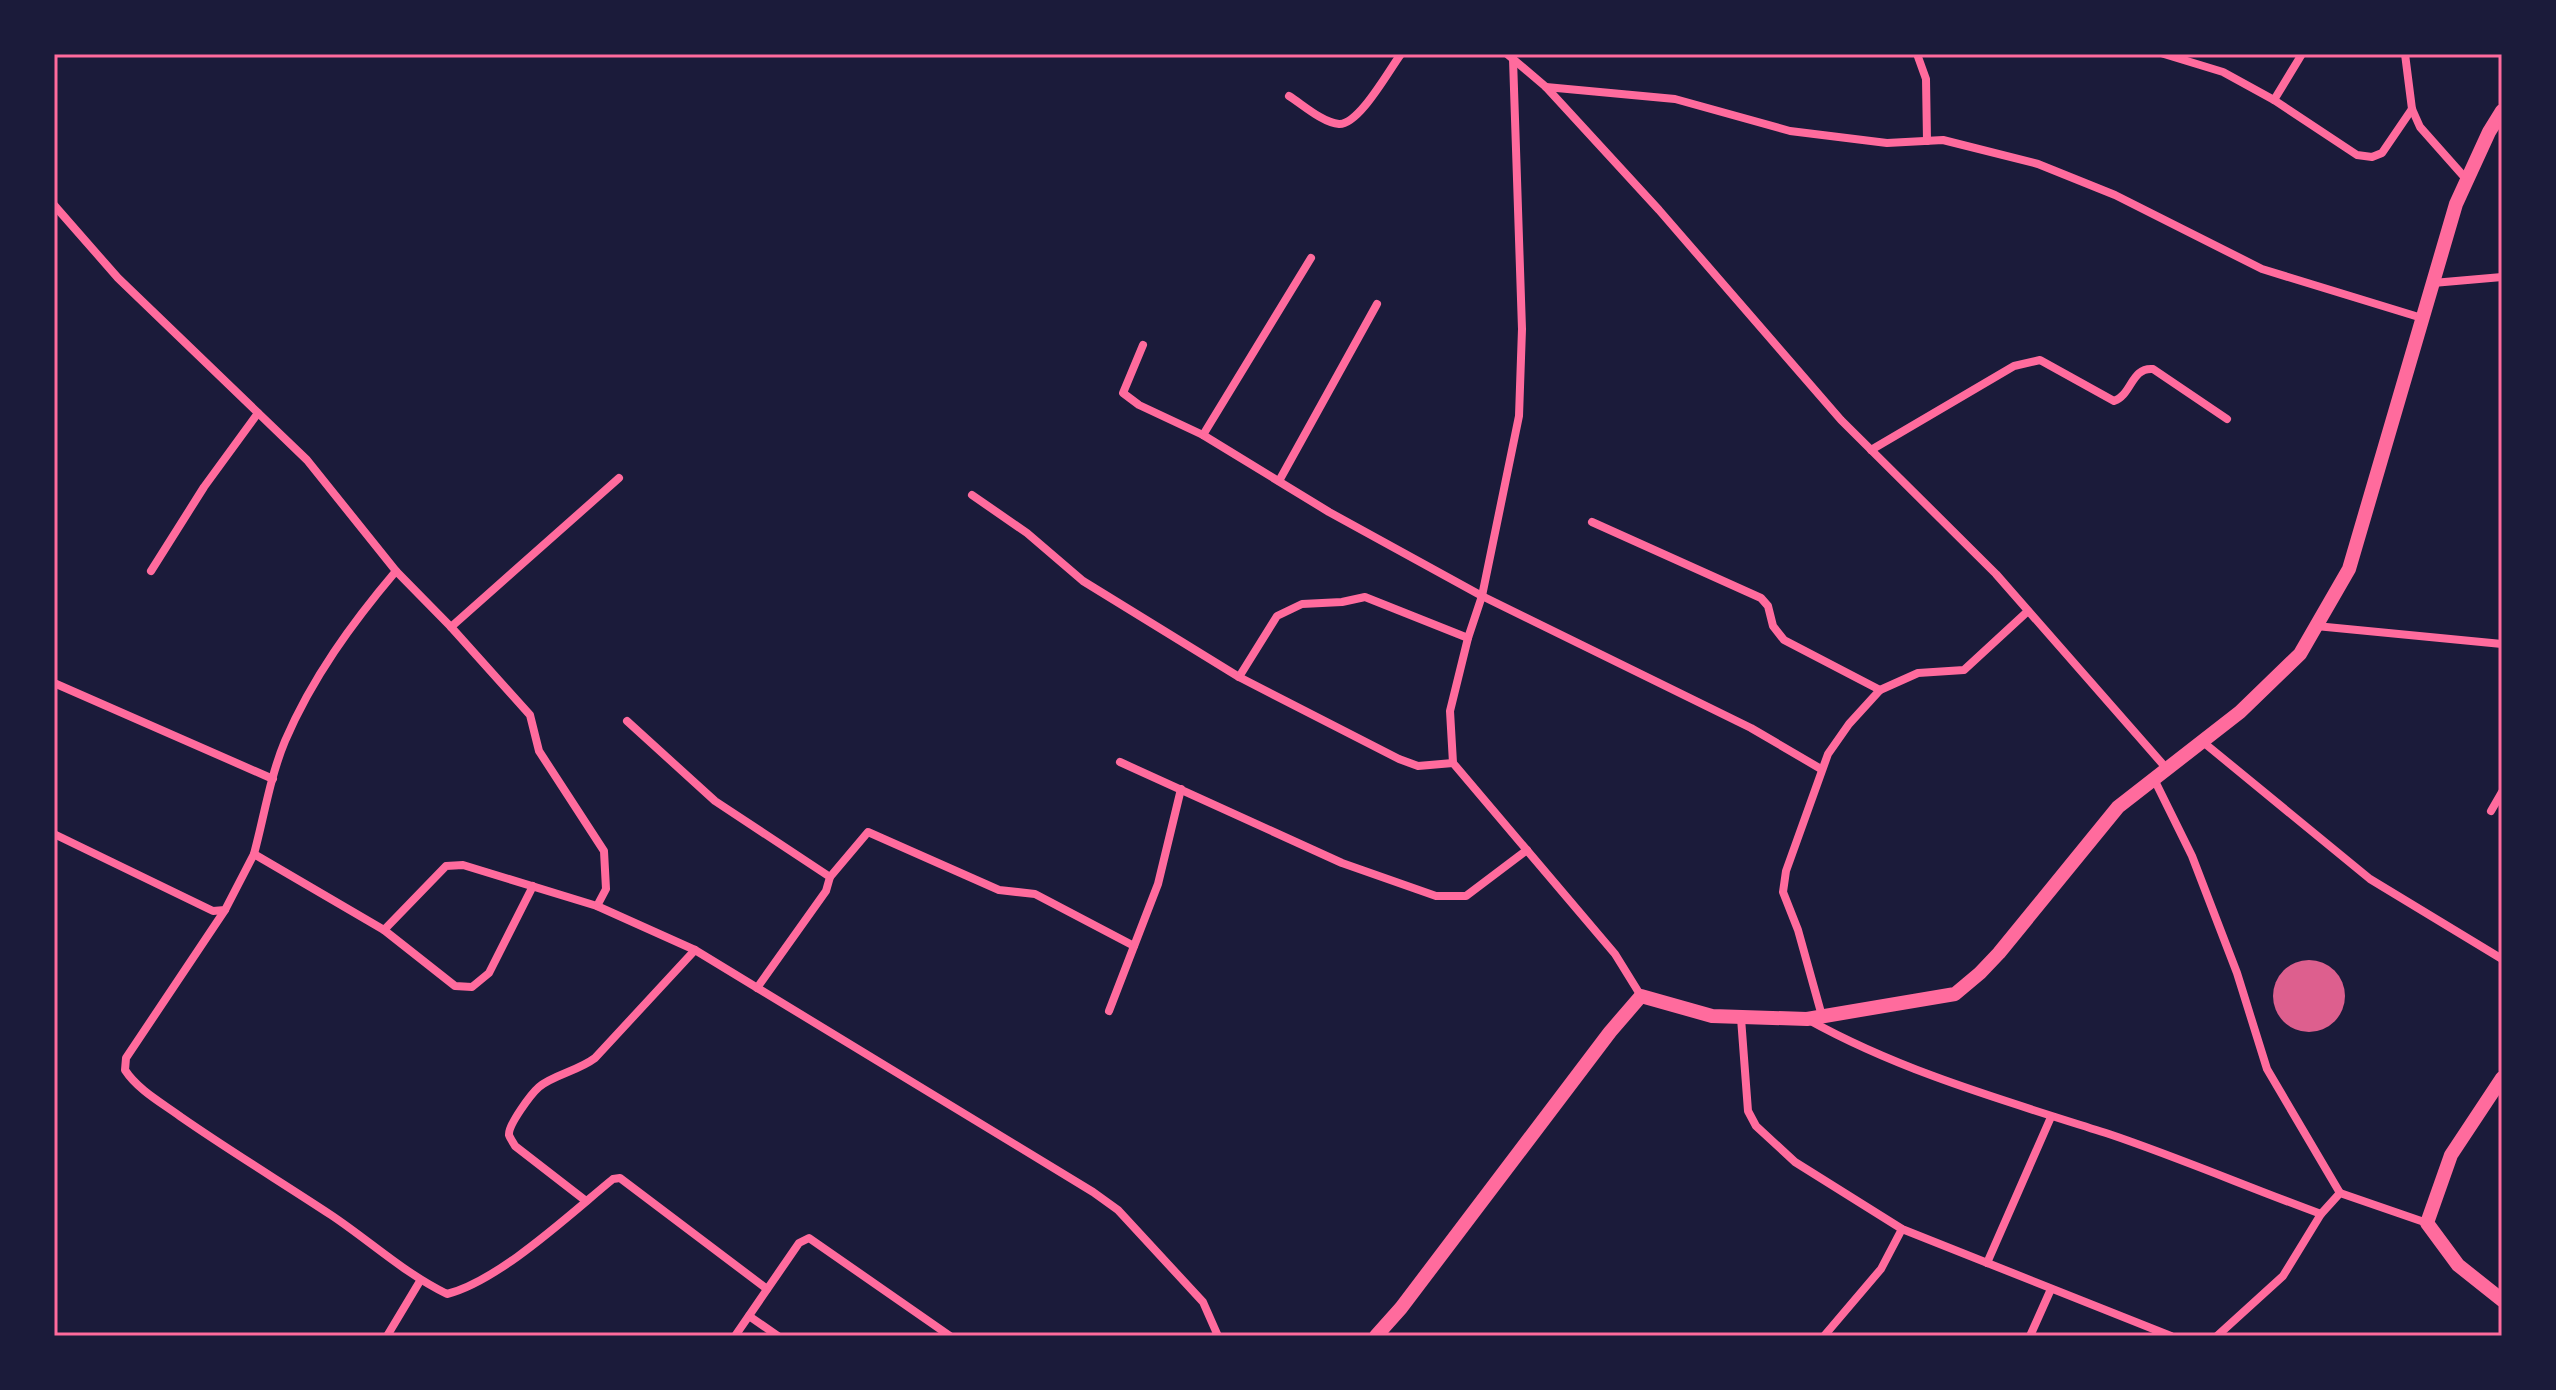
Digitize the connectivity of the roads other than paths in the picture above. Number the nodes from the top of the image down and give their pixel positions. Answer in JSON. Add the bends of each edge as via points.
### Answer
{"nodes":[{"id":1,"x":1401,"y":54,"type":"edge"},
{"id":2,"x":1917,"y":54,"type":"edge"},
{"id":3,"x":2164,"y":54,"type":"edge"},
{"id":4,"x":2302,"y":54,"type":"edge"},
{"id":5,"x":2405,"y":54,"type":"edge"},
{"id":6,"x":1510,"y":56,"type":"edge"},
{"id":7,"x":1546,"y":87,"type":"junction"},
{"id":8,"x":1289,"y":96,"type":"dead end"},
{"id":9,"x":2274,"y":100,"type":"junction"},
{"id":10,"x":2412,"y":109,"type":"junction"},
{"id":11,"x":2502,"y":111,"type":"edge"},
{"id":12,"x":1927,"y":141,"type":"junction"},
{"id":13,"x":2467,"y":180,"type":"junction"},
{"id":14,"x":54,"y":205,"type":"edge"},
{"id":15,"x":1311,"y":258,"type":"dead end"},
{"id":16,"x":2502,"y":277,"type":"edge"},
{"id":17,"x":2433,"y":283,"type":"junction"},
{"id":18,"x":1377,"y":304,"type":"dead end"},
{"id":19,"x":2422,"y":318,"type":"junction"},
{"id":20,"x":1143,"y":345,"type":"dead end"},
{"id":21,"x":258,"y":413,"type":"junction"},
{"id":22,"x":2227,"y":419,"type":"dead end"},
{"id":23,"x":1203,"y":435,"type":"junction"},
{"id":24,"x":1871,"y":450,"type":"junction"},
{"id":25,"x":619,"y":478,"type":"dead end"},
{"id":26,"x":1279,"y":481,"type":"junction"},
{"id":27,"x":972,"y":495,"type":"dead end"},
{"id":28,"x":1592,"y":522,"type":"dead end"},
{"id":29,"x":151,"y":571,"type":"dead end"},
{"id":30,"x":396,"y":571,"type":"junction"},
{"id":31,"x":1482,"y":596,"type":"junction"},
{"id":32,"x":2028,"y":611,"type":"junction"},
{"id":33,"x":2316,"y":626,"type":"junction"},
{"id":34,"x":451,"y":627,"type":"junction"},
{"id":35,"x":1468,"y":638,"type":"junction"},
{"id":36,"x":2502,"y":644,"type":"edge"},
{"id":37,"x":1239,"y":677,"type":"junction"},
{"id":38,"x":54,"y":683,"type":"edge"},
{"id":39,"x":1880,"y":690,"type":"junction"},
{"id":40,"x":627,"y":721,"type":"dead end"},
{"id":41,"x":2203,"y":742,"type":"junction"},
{"id":42,"x":1120,"y":762,"type":"dead end"},
{"id":43,"x":1453,"y":763,"type":"junction"},
{"id":44,"x":1821,"y":769,"type":"junction"},
{"id":45,"x":2167,"y":769,"type":"junction"},
{"id":46,"x":273,"y":779,"type":"junction"},
{"id":47,"x":2154,"y":779,"type":"junction"},
{"id":48,"x":1181,"y":789,"type":"junction"},
{"id":49,"x":2502,"y":792,"type":"edge"},
{"id":50,"x":2491,"y":811,"type":"dead end"},
{"id":51,"x":54,"y":834,"type":"edge"},
{"id":52,"x":1527,"y":850,"type":"junction"},
{"id":53,"x":254,"y":854,"type":"junction"},
{"id":54,"x":830,"y":877,"type":"junction"},
{"id":55,"x":533,"y":886,"type":"junction"},
{"id":56,"x":597,"y":906,"type":"junction"},
{"id":57,"x":225,"y":910,"type":"junction"},
{"id":58,"x":384,"y":930,"type":"junction"},
{"id":59,"x":1134,"y":946,"type":"junction"},
{"id":60,"x":695,"y":950,"type":"junction"},
{"id":61,"x":2502,"y":959,"type":"edge"},
{"id":62,"x":757,"y":988,"type":"junction"},
{"id":63,"x":1641,"y":996,"type":"junction"},
{"id":64,"x":1109,"y":1011,"type":"dead end"},
{"id":65,"x":1741,"y":1018,"type":"junction"},
{"id":66,"x":1814,"y":1018,"type":"junction"},
{"id":67,"x":2502,"y":1078,"type":"edge"},
{"id":68,"x":2051,"y":1117,"type":"junction"},
{"id":69,"x":2340,"y":1193,"type":"junction"},
{"id":70,"x":586,"y":1201,"type":"junction"},
{"id":71,"x":2321,"y":1214,"type":"junction"},
{"id":72,"x":2427,"y":1223,"type":"junction"},
{"id":73,"x":1902,"y":1229,"type":"junction"},
{"id":74,"x":1987,"y":1263,"type":"junction"},
{"id":75,"x":420,"y":1281,"type":"junction"},
{"id":76,"x":767,"y":1289,"type":"junction"},
{"id":77,"x":2051,"y":1289,"type":"junction"},
{"id":78,"x":2502,"y":1300,"type":"edge"},
{"id":79,"x":749,"y":1316,"type":"junction"},
{"id":80,"x":2224,"y":1328,"type":"junction"},
{"id":81,"x":387,"y":1336,"type":"edge"},
{"id":82,"x":735,"y":1336,"type":"edge"},
{"id":83,"x":778,"y":1336,"type":"edge"},
{"id":84,"x":950,"y":1336,"type":"edge"},
{"id":85,"x":1218,"y":1336,"type":"edge"},
{"id":86,"x":1376,"y":1336,"type":"edge"},
{"id":87,"x":1824,"y":1336,"type":"edge"},
{"id":88,"x":2030,"y":1336,"type":"edge"},
{"id":89,"x":2171,"y":1336,"type":"edge"},
{"id":90,"x":2217,"y":1336,"type":"edge"},
{"id":91,"x":2232,"y":1336,"type":"edge"}],
"edges":[{"from":1,"to":8,"type":"street","via":[[1355,119],[1331,121]]},
{"from":2,"to":12,"type":"street","via":[[1926,79]]},
{"from":3,"to":9,"type":"street","via":[[2223,72]]},
{"from":4,"to":9,"type":"street"},
{"from":5,"to":10,"type":"street"},
{"from":6,"to":7,"type":"street"},
{"from":6,"to":31,"type":"street","via":[[1522,329],[1519,416]]},
{"from":7,"to":12,"type":"street","via":[[1675,99],[1790,131],[1887,143]]},
{"from":7,"to":24,"type":"street"},
{"from":9,"to":10,"type":"street","via":[[2357,155],[2372,157],[2382,153]]},
{"from":10,"to":13,"type":"street","via":[[2420,127]]},
{"from":11,"to":13,"type":"street"},
{"from":12,"to":19,"type":"street","via":[[1943,140],[2038,164],[2115,195],[2262,269]]},
{"from":13,"to":17,"type":"street"},
{"from":14,"to":21,"type":"street","via":[[118,278]]},
{"from":15,"to":23,"type":"street"},
{"from":16,"to":17,"type":"street"},
{"from":17,"to":19,"type":"street"},
{"from":18,"to":26,"type":"street"},
{"from":19,"to":33,"type":"street","via":[[2349,569]]},
{"from":20,"to":23,"type":"street","via":[[1123,393]]},
{"from":21,"to":29,"type":"street"},
{"from":21,"to":30,"type":"street","via":[[307,460]]},
{"from":22,"to":24,"type":"street","via":[[2153,369],[2139,372],[2122,399],[2114,401],[2040,360],[2014,366]]},
{"from":23,"to":26,"type":"street"},
{"from":24,"to":32,"type":"street"},
{"from":25,"to":34,"type":"street"},
{"from":26,"to":31,"type":"street"},
{"from":27,"to":37,"type":"street","via":[[1083,581]]},
{"from":28,"to":39,"type":"street","via":[[1761,598],[1784,640]]},
{"from":30,"to":34,"type":"street"},
{"from":30,"to":46,"type":"street","via":[[350,626],[310,690]]},
{"from":31,"to":35,"type":"street"},
{"from":31,"to":44,"type":"street","via":[[1751,728]]},
{"from":32,"to":39,"type":"street","via":[[1964,670],[1918,673]]},
{"from":32,"to":45,"type":"street"},
{"from":33,"to":36,"type":"street"},
{"from":33,"to":41,"type":"street","via":[[2300,654],[2270,685]]},
{"from":34,"to":56,"type":"street","via":[[530,715],[539,751],[604,851],[606,889]]},
{"from":35,"to":37,"type":"street","via":[[1365,597],[1302,604],[1277,616]]},
{"from":35,"to":43,"type":"street","via":[[1450,711]]},
{"from":37,"to":43,"type":"street","via":[[1418,766]]},
{"from":38,"to":46,"type":"street"},
{"from":39,"to":44,"type":"street","via":[[1849,724]]},
{"from":40,"to":54,"type":"street","via":[[715,801]]},
{"from":41,"to":45,"type":"street"},
{"from":41,"to":61,"type":"street","via":[[2370,879]]},
{"from":42,"to":48,"type":"street"},
{"from":43,"to":52,"type":"street"},
{"from":44,"to":66,"type":"street","via":[[1783,892],[1798,930]]},
{"from":45,"to":47,"type":"street"},
{"from":46,"to":53,"type":"street"},
{"from":47,"to":66,"type":"street","via":[[2118,807],[1999,953],[1955,994]]},
{"from":47,"to":69,"type":"street","via":[[2192,856],[2267,1069]]},
{"from":48,"to":52,"type":"street","via":[[1342,863],[1436,896],[1466,896]]},
{"from":48,"to":59,"type":"street","via":[[1158,884]]},
{"from":49,"to":50,"type":"street"},
{"from":51,"to":57,"type":"street","via":[[213,911]]},
{"from":52,"to":63,"type":"street","via":[[1615,954]]},
{"from":53,"to":57,"type":"street"},
{"from":53,"to":58,"type":"street"},
{"from":54,"to":59,"type":"street","via":[[868,832],[999,890],[1035,894]]},
{"from":54,"to":62,"type":"street","via":[[826,891]]},
{"from":55,"to":56,"type":"street"},
{"from":55,"to":58,"type":"street","via":[[463,865],[446,866]]},
{"from":55,"to":58,"type":"street","via":[[489,973],[472,987],[455,986]]},
{"from":56,"to":60,"type":"street"},
{"from":57,"to":75,"type":"street","via":[[126,1058],[125,1070],[152,1096]]},
{"from":59,"to":64,"type":"street"},
{"from":60,"to":62,"type":"street"},
{"from":60,"to":70,"type":"street","via":[[595,1058],[539,1087],[515,1118],[509,1137],[515,1146]]},
{"from":62,"to":85,"type":"street","via":[[1118,1210],[1203,1302]]},
{"from":63,"to":65,"type":"street","via":[[1712,1016]]},
{"from":63,"to":86,"type":"street"},
{"from":65,"to":66,"type":"street"},
{"from":65,"to":73,"type":"street","via":[[1748,1111],[1756,1126],[1795,1162]]},
{"from":66,"to":68,"type":"street","via":[[1843,1039]]},
{"from":67,"to":72,"type":"street","via":[[2451,1155]]},
{"from":68,"to":71,"type":"street"},
{"from":68,"to":74,"type":"street"},
{"from":69,"to":71,"type":"street"},
{"from":69,"to":72,"type":"street"},
{"from":70,"to":75,"type":"street","via":[[518,1256],[463,1290],[447,1294]]},
{"from":70,"to":76,"type":"street","via":[[613,1179],[629,1182]]},
{"from":71,"to":80,"type":"street","via":[[2283,1276]]},
{"from":72,"to":78,"type":"street","via":[[2458,1265]]},
{"from":73,"to":74,"type":"street"},
{"from":73,"to":87,"type":"street","via":[[1881,1269]]},
{"from":74,"to":77,"type":"street"},
{"from":75,"to":81,"type":"street"},
{"from":76,"to":79,"type":"street"},
{"from":76,"to":84,"type":"street","via":[[799,1243],[809,1238]]},
{"from":77,"to":88,"type":"street"},
{"from":77,"to":89,"type":"street"},
{"from":79,"to":82,"type":"street"},
{"from":79,"to":83,"type":"street"},
{"from":80,"to":90,"type":"street"},
{"from":80,"to":91,"type":"street"}]}
